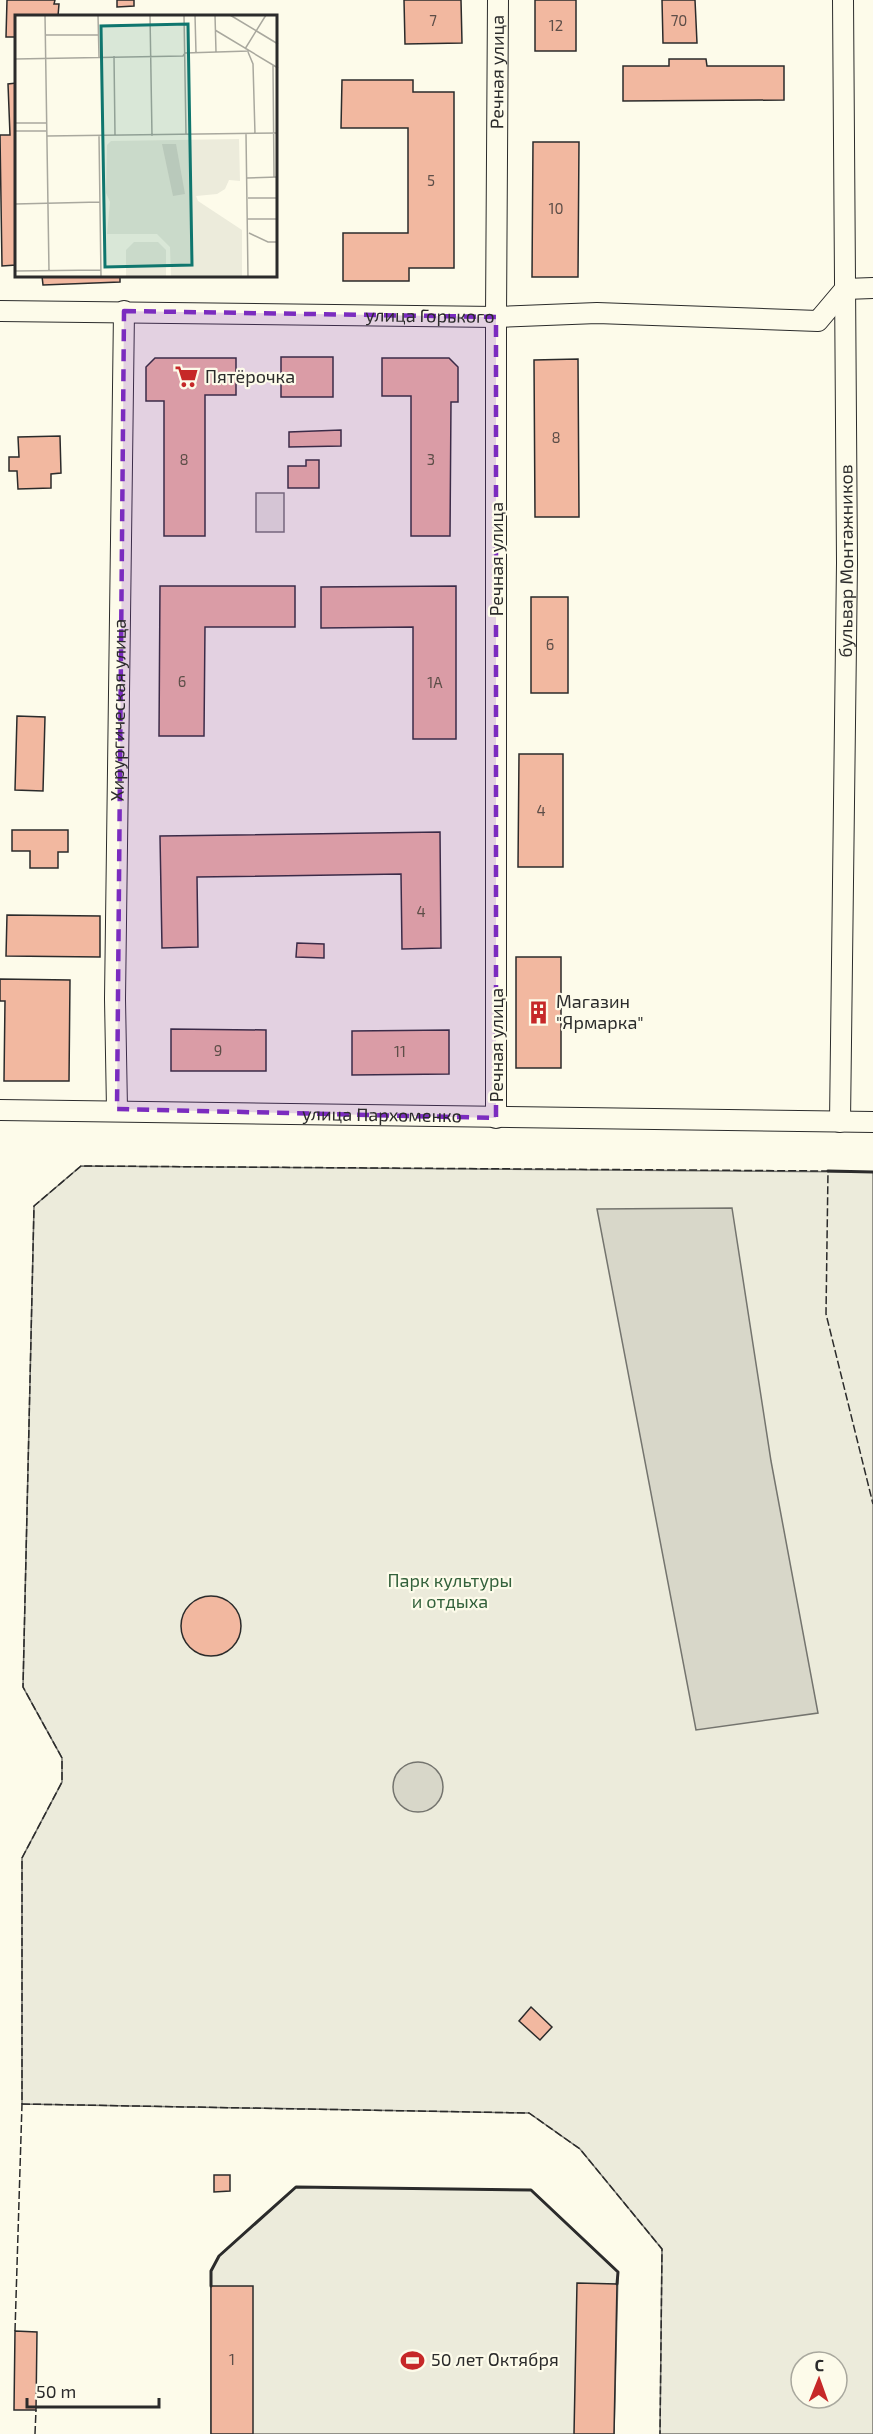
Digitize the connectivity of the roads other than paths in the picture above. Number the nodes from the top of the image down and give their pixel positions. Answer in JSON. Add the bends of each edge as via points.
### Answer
{"nodes":[{"id":1,"x":498,"y":0,"type":"edge"},
{"id":2,"x":843,"y":0,"type":"edge"},
{"id":3,"x":873,"y":288,"type":"edge"},
{"id":4,"x":844,"y":289,"type":"junction"},
{"id":5,"x":0,"y":311,"type":"edge"},
{"id":6,"x":124,"y":311,"type":"junction"},
{"id":7,"x":496,"y":317,"type":"junction"},
{"id":8,"x":117,"y":1109,"type":"junction"},
{"id":9,"x":0,"y":1110,"type":"edge"},
{"id":10,"x":496,"y":1118,"type":"junction"},
{"id":11,"x":840,"y":1122,"type":"junction"},
{"id":12,"x":873,"y":1122,"type":"edge"}],
"edges":[{"from":1,"to":7,"type":"street","name":"Речная улица"},
{"from":2,"to":4,"type":"street","name":"бульвар Монтажников"},
{"from":3,"to":4,"type":"street"},
{"from":4,"to":7,"type":"street","name":"улица Горького","via":[[818,321],[597,313]]},
{"from":4,"to":11,"type":"street","name":"бульвар Монтажников","via":[[847,563]]},
{"from":5,"to":6,"type":"street","name":"улица Горького"},
{"from":6,"to":7,"type":"street","name":"улица Горького"},
{"from":6,"to":8,"type":"street","name":"Хирургическая улица"},
{"from":7,"to":10,"type":"street","name":"Речная улица"},
{"from":8,"to":9,"type":"street","name":"улица Пархоменко"},
{"from":8,"to":10,"type":"street","name":"улица Пархоменко"},
{"from":10,"to":11,"type":"street","name":"улица Пархоменко"},
{"from":11,"to":12,"type":"street","name":"улица Пархоменко"}]}
